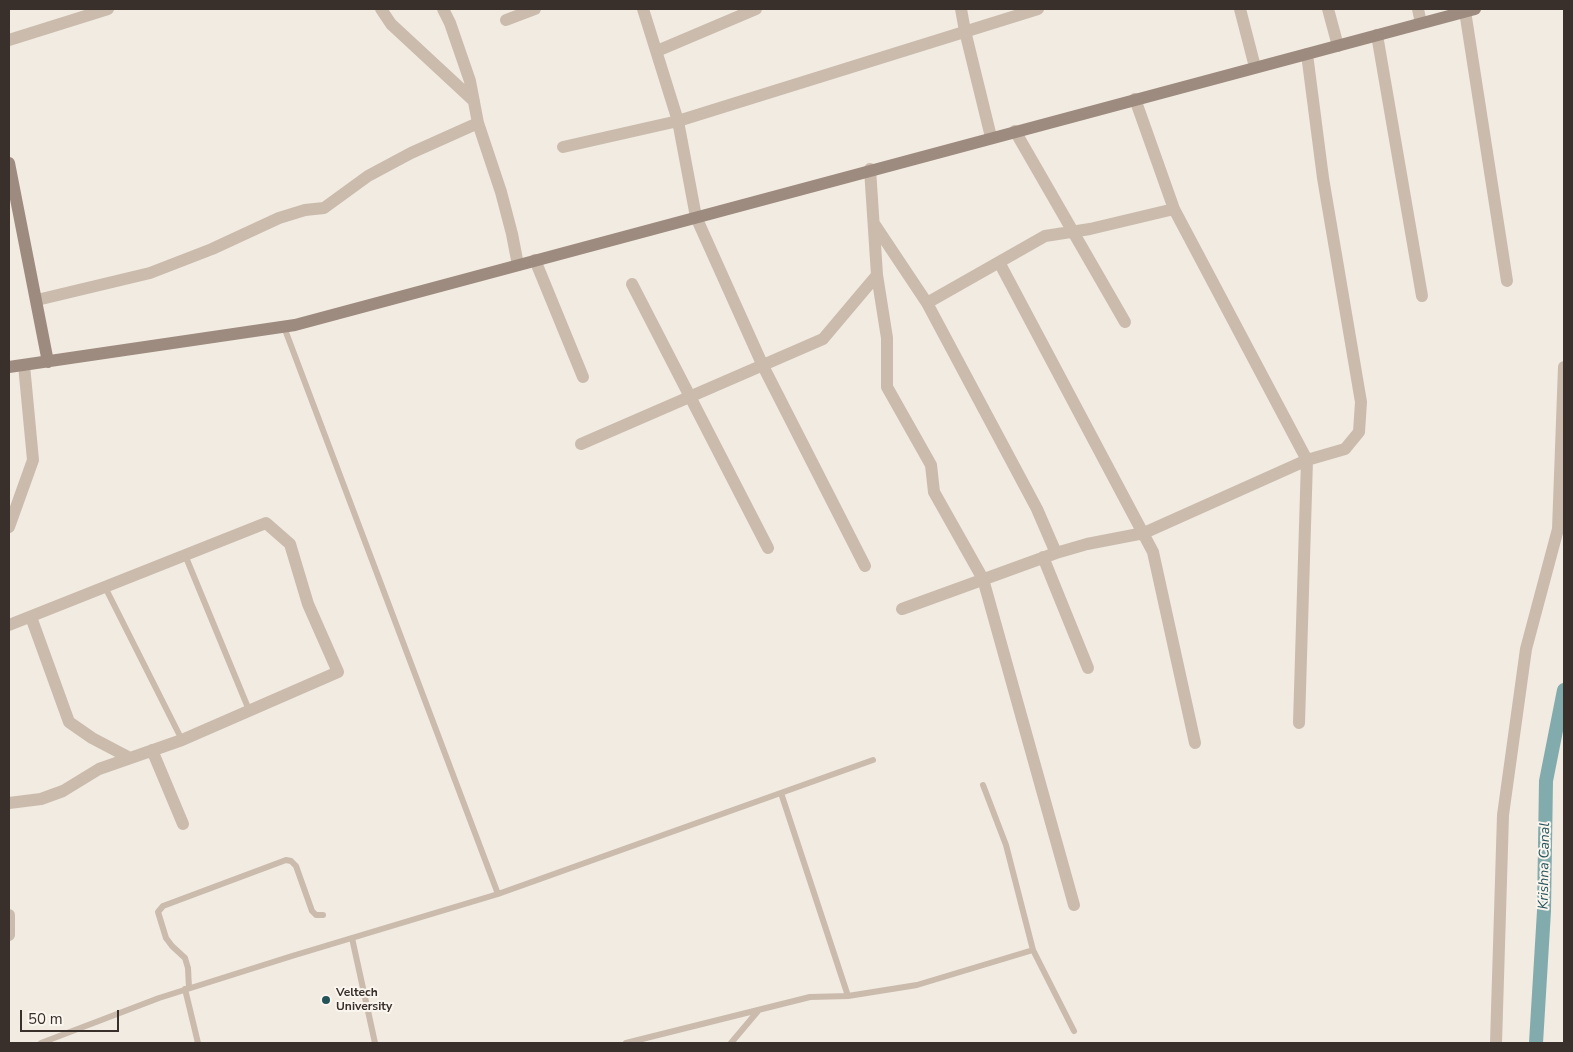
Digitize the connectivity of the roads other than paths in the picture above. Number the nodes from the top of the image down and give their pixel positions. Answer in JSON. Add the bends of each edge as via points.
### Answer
{"nodes":[{"id":1,"x":108,"y":9,"type":"edge"},
{"id":2,"x":381,"y":9,"type":"edge"},
{"id":3,"x":442,"y":9,"type":"edge"},
{"id":4,"x":535,"y":9,"type":"edge"},
{"id":5,"x":644,"y":9,"type":"edge"},
{"id":6,"x":756,"y":9,"type":"edge"},
{"id":7,"x":961,"y":9,"type":"edge"},
{"id":8,"x":1038,"y":9,"type":"edge"},
{"id":9,"x":1240,"y":9,"type":"edge"},
{"id":10,"x":1328,"y":9,"type":"edge"},
{"id":11,"x":1418,"y":9,"type":"edge"},
{"id":12,"x":1470,"y":10,"type":"edge"},
{"id":13,"x":506,"y":20,"type":"dead end"},
{"id":14,"x":1421,"y":22,"type":"junction"},
{"id":15,"x":964,"y":31,"type":"junction"},
{"id":16,"x":1378,"y":35,"type":"junction"},
{"id":17,"x":9,"y":40,"type":"edge"},
{"id":18,"x":1338,"y":46,"type":"junction"},
{"id":19,"x":657,"y":51,"type":"junction"},
{"id":20,"x":1307,"y":54,"type":"junction"},
{"id":21,"x":1255,"y":67,"type":"junction"},
{"id":22,"x":1135,"y":99,"type":"junction"},
{"id":23,"x":474,"y":101,"type":"junction"},
{"id":24,"x":678,"y":121,"type":"junction"},
{"id":25,"x":478,"y":123,"type":"junction"},
{"id":26,"x":1015,"y":131,"type":"junction"},
{"id":27,"x":992,"y":137,"type":"junction"},
{"id":28,"x":563,"y":147,"type":"dead end"},
{"id":29,"x":9,"y":163,"type":"edge"},
{"id":30,"x":870,"y":170,"type":"junction"},
{"id":31,"x":1174,"y":210,"type":"junction"},
{"id":32,"x":696,"y":217,"type":"junction"},
{"id":33,"x":874,"y":223,"type":"junction"},
{"id":34,"x":1073,"y":231,"type":"junction"},
{"id":35,"x":535,"y":260,"type":"junction"},
{"id":36,"x":999,"y":262,"type":"junction"},
{"id":37,"x":518,"y":265,"type":"junction"},
{"id":38,"x":877,"y":275,"type":"junction"},
{"id":39,"x":1507,"y":281,"type":"dead end"},
{"id":40,"x":632,"y":284,"type":"dead end"},
{"id":41,"x":1422,"y":296,"type":"dead end"},
{"id":42,"x":37,"y":300,"type":"junction"},
{"id":43,"x":927,"y":303,"type":"junction"},
{"id":44,"x":1125,"y":322,"type":"dead end"},
{"id":45,"x":284,"y":327,"type":"junction"},
{"id":46,"x":48,"y":362,"type":"junction"},
{"id":47,"x":24,"y":365,"type":"junction"},
{"id":48,"x":763,"y":366,"type":"junction"},
{"id":49,"x":9,"y":367,"type":"edge"},
{"id":50,"x":1564,"y":367,"type":"edge"},
{"id":51,"x":583,"y":377,"type":"dead end"},
{"id":52,"x":689,"y":397,"type":"junction"},
{"id":53,"x":581,"y":444,"type":"dead end"},
{"id":54,"x":1307,"y":460,"type":"junction"},
{"id":55,"x":9,"y":527,"type":"edge"},
{"id":56,"x":1144,"y":533,"type":"junction"},
{"id":57,"x":768,"y":548,"type":"dead end"},
{"id":58,"x":1056,"y":553,"type":"junction"},
{"id":59,"x":185,"y":556,"type":"junction"},
{"id":60,"x":1044,"y":557,"type":"junction"},
{"id":61,"x":865,"y":566,"type":"dead end"},
{"id":62,"x":983,"y":580,"type":"junction"},
{"id":63,"x":105,"y":587,"type":"junction"},
{"id":64,"x":902,"y":609,"type":"dead end"},
{"id":65,"x":31,"y":617,"type":"junction"},
{"id":66,"x":9,"y":626,"type":"edge"},
{"id":67,"x":1088,"y":668,"type":"dead end"},
{"id":68,"x":249,"y":710,"type":"junction"},
{"id":69,"x":1299,"y":723,"type":"dead end"},
{"id":70,"x":182,"y":740,"type":"junction"},
{"id":71,"x":1195,"y":743,"type":"dead end"},
{"id":72,"x":152,"y":750,"type":"junction"},
{"id":73,"x":130,"y":758,"type":"junction"},
{"id":74,"x":873,"y":760,"type":"dead end"},
{"id":75,"x":983,"y":785,"type":"dead end"},
{"id":76,"x":781,"y":793,"type":"junction"},
{"id":77,"x":9,"y":803,"type":"edge"},
{"id":78,"x":183,"y":824,"type":"dead end"},
{"id":79,"x":498,"y":894,"type":"junction"},
{"id":80,"x":1074,"y":905,"type":"dead end"},
{"id":81,"x":9,"y":915,"type":"edge"},
{"id":82,"x":323,"y":915,"type":"dead end"},
{"id":83,"x":9,"y":935,"type":"edge"},
{"id":84,"x":352,"y":938,"type":"junction"},
{"id":85,"x":1033,"y":950,"type":"junction"},
{"id":86,"x":187,"y":989,"type":"junction"},
{"id":87,"x":848,"y":996,"type":"junction"},
{"id":88,"x":759,"y":1010,"type":"junction"},
{"id":89,"x":1074,"y":1031,"type":"dead end"},
{"id":90,"x":41,"y":1043,"type":"edge"},
{"id":91,"x":198,"y":1043,"type":"edge"},
{"id":92,"x":375,"y":1043,"type":"edge"},
{"id":93,"x":626,"y":1043,"type":"edge"},
{"id":94,"x":730,"y":1043,"type":"edge"},
{"id":95,"x":1496,"y":1043,"type":"edge"}],
"edges":[{"from":1,"to":17,"type":"street"},
{"from":2,"to":23,"type":"street","via":[[391,24]]},
{"from":3,"to":23,"type":"street","via":[[450,23]]},
{"from":4,"to":13,"type":"street"},
{"from":5,"to":19,"type":"street"},
{"from":6,"to":19,"type":"street"},
{"from":7,"to":15,"type":"street"},
{"from":8,"to":15,"type":"street"},
{"from":9,"to":21,"type":"street"},
{"from":10,"to":18,"type":"street"},
{"from":11,"to":14,"type":"street"},
{"from":12,"to":14,"type":"street"},
{"from":12,"to":39,"type":"street"},
{"from":14,"to":16,"type":"street"},
{"from":15,"to":24,"type":"street"},
{"from":15,"to":27,"type":"street"},
{"from":16,"to":18,"type":"street"},
{"from":16,"to":41,"type":"street"},
{"from":18,"to":20,"type":"street"},
{"from":19,"to":24,"type":"street"},
{"from":20,"to":21,"type":"street"},
{"from":20,"to":54,"type":"street","via":[[1323,178],[1361,402],[1358,432],[1345,449]]},
{"from":21,"to":22,"type":"street"},
{"from":22,"to":26,"type":"street"},
{"from":22,"to":31,"type":"street"},
{"from":23,"to":25,"type":"street"},
{"from":24,"to":28,"type":"street"},
{"from":24,"to":32,"type":"street"},
{"from":25,"to":37,"type":"street","via":[[501,192]]},
{"from":25,"to":42,"type":"street","via":[[368,176],[324,208],[279,218],[150,273]]},
{"from":26,"to":27,"type":"street"},
{"from":26,"to":34,"type":"street"},
{"from":27,"to":30,"type":"street"},
{"from":29,"to":42,"type":"street"},
{"from":30,"to":32,"type":"street"},
{"from":30,"to":33,"type":"street"},
{"from":31,"to":34,"type":"street"},
{"from":31,"to":54,"type":"street"},
{"from":32,"to":35,"type":"street"},
{"from":32,"to":48,"type":"street"},
{"from":33,"to":38,"type":"street"},
{"from":33,"to":43,"type":"street"},
{"from":34,"to":36,"type":"street","via":[[1045,236]]},
{"from":34,"to":44,"type":"street"},
{"from":35,"to":37,"type":"street"},
{"from":35,"to":51,"type":"street"},
{"from":36,"to":43,"type":"street"},
{"from":36,"to":56,"type":"street"},
{"from":37,"to":45,"type":"street"},
{"from":38,"to":48,"type":"street","via":[[823,339]]},
{"from":38,"to":62,"type":"street","via":[[887,338],[887,387],[931,465],[934,492]]},
{"from":40,"to":52,"type":"street"},
{"from":42,"to":46,"type":"street"},
{"from":43,"to":58,"type":"street","via":[[1037,509]]},
{"from":45,"to":46,"type":"street"},
{"from":45,"to":79,"type":"lane"},
{"from":46,"to":47,"type":"street"},
{"from":47,"to":49,"type":"street"},
{"from":47,"to":55,"type":"street","via":[[33,460]]},
{"from":48,"to":52,"type":"street"},
{"from":48,"to":61,"type":"street"},
{"from":50,"to":95,"type":"street","via":[[1558,529],[1526,649],[1503,814]]},
{"from":52,"to":53,"type":"street"},
{"from":52,"to":57,"type":"street"},
{"from":54,"to":56,"type":"street"},
{"from":54,"to":69,"type":"street"},
{"from":56,"to":58,"type":"street"},
{"from":56,"to":71,"type":"street","via":[[1153,552]]},
{"from":58,"to":60,"type":"street"},
{"from":59,"to":63,"type":"street"},
{"from":59,"to":68,"type":"lane"},
{"from":59,"to":68,"type":"street","via":[[266,523],[290,544],[308,604],[338,672]]},
{"from":60,"to":62,"type":"street"},
{"from":60,"to":67,"type":"street"},
{"from":62,"to":64,"type":"street"},
{"from":62,"to":80,"type":"street"},
{"from":63,"to":65,"type":"street"},
{"from":63,"to":70,"type":"lane"},
{"from":65,"to":66,"type":"street"},
{"from":65,"to":73,"type":"street","via":[[69,722]]},
{"from":68,"to":70,"type":"street"},
{"from":70,"to":72,"type":"street"},
{"from":72,"to":73,"type":"street"},
{"from":72,"to":78,"type":"street"},
{"from":73,"to":77,"type":"street","via":[[99,769],[63,791]]},
{"from":74,"to":76,"type":"lane"},
{"from":75,"to":85,"type":"lane","via":[[1006,845]]},
{"from":76,"to":79,"type":"lane"},
{"from":76,"to":87,"type":"lane"},
{"from":79,"to":84,"type":"lane"},
{"from":81,"to":83,"type":"street"},
{"from":82,"to":86,"type":"lane","via":[[312,911],[296,866],[286,860],[170,902],[158,912],[166,938],[185,958]]},
{"from":84,"to":86,"type":"lane"},
{"from":84,"to":92,"type":"lane"},
{"from":85,"to":87,"type":"lane","via":[[917,986]]},
{"from":85,"to":89,"type":"lane"},
{"from":86,"to":90,"type":"lane"},
{"from":86,"to":91,"type":"lane"},
{"from":87,"to":88,"type":"lane","via":[[810,997]]},
{"from":88,"to":93,"type":"lane"},
{"from":88,"to":94,"type":"lane"}]}
